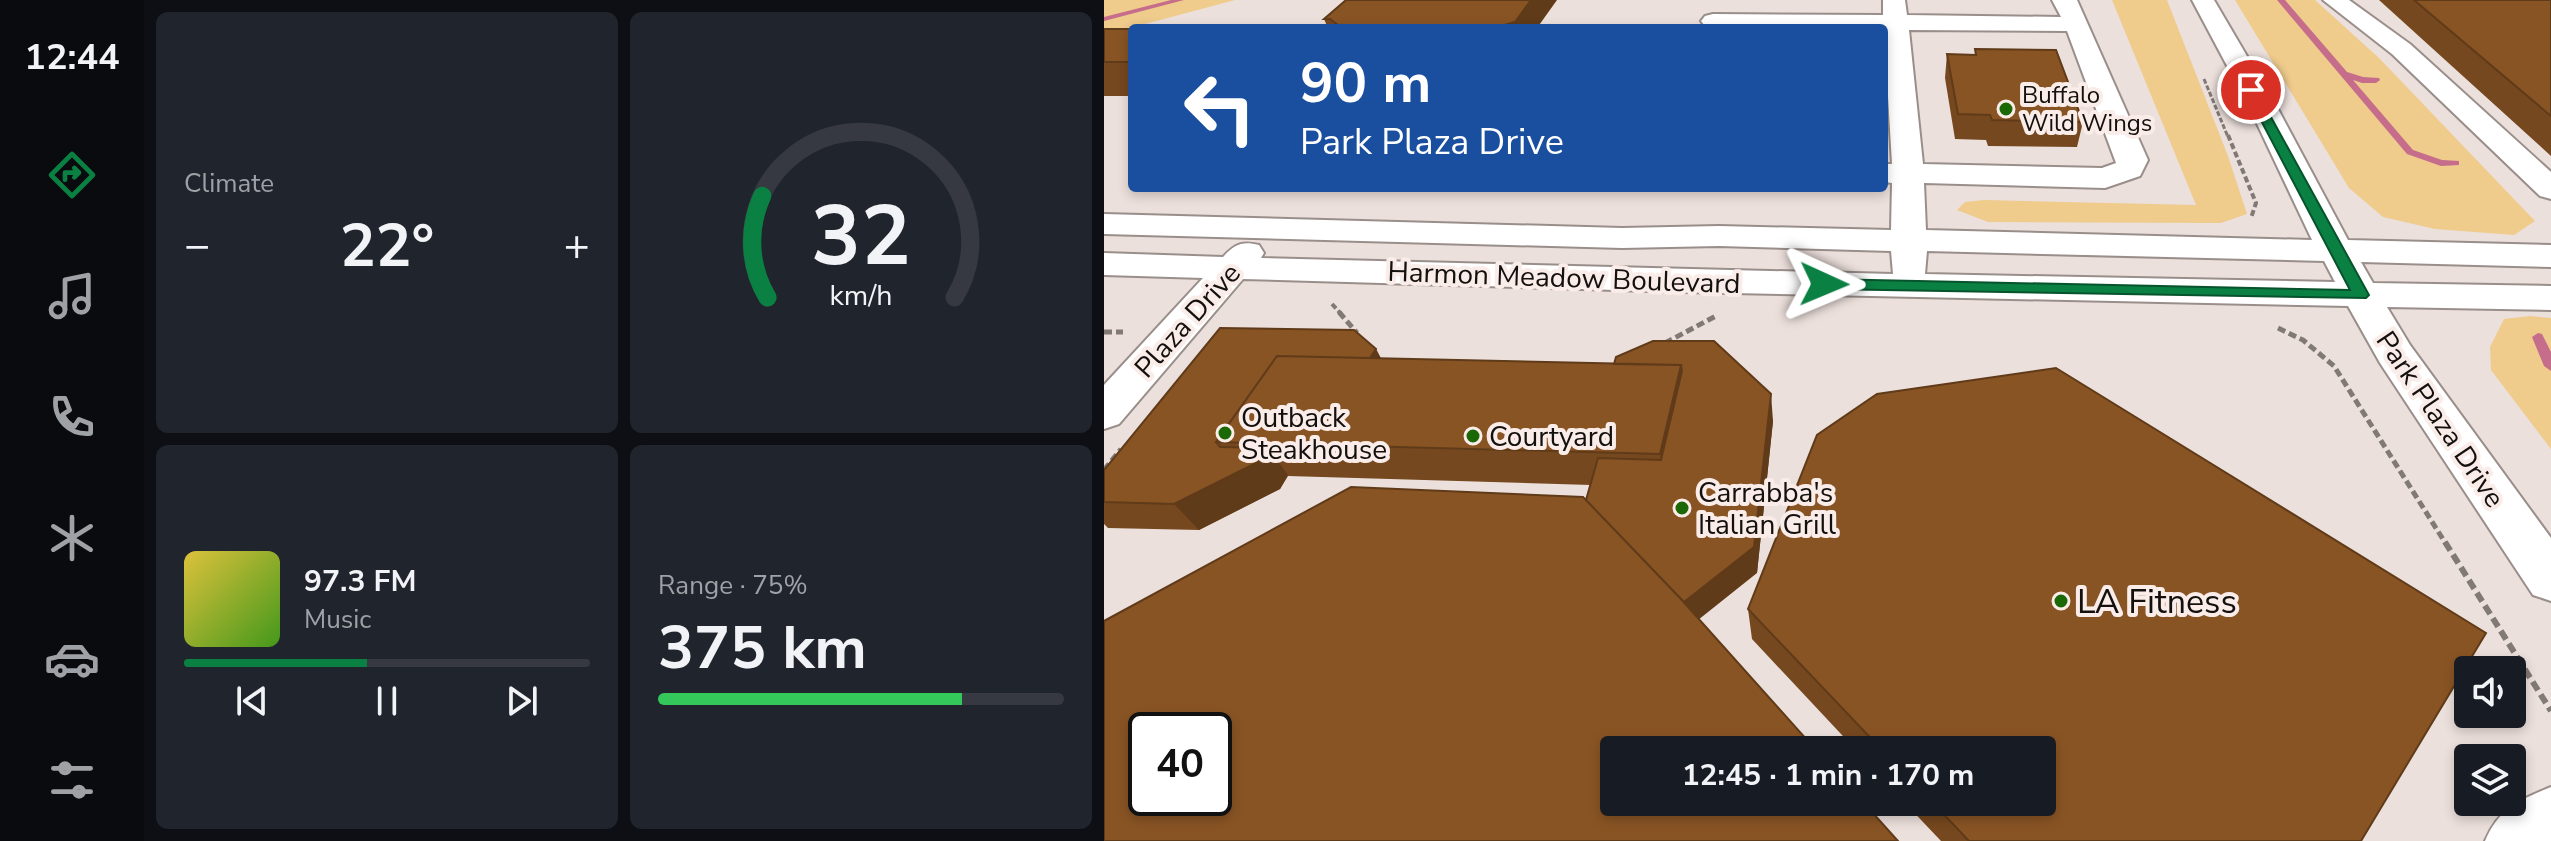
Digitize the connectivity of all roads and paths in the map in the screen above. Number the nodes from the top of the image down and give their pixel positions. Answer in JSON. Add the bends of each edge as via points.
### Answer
{"nodes":[{"id":1,"x":2203,"y":0,"type":"edge"},
{"id":2,"x":2334,"y":0,"type":"edge"},
{"id":3,"x":1895,"y":11,"type":"edge"},
{"id":4,"x":2070,"y":12,"type":"edge"},
{"id":5,"x":1714,"y":16,"type":"edge"},
{"id":6,"x":1891,"y":51,"type":"edge"},
{"id":7,"x":1930,"y":51,"type":"dead end"},
{"id":8,"x":2057,"y":53,"type":"edge"},
{"id":9,"x":2089,"y":54,"type":"junction"},
{"id":10,"x":1896,"y":174,"type":"edge"},
{"id":11,"x":2551,"y":189,"type":"edge"},
{"id":12,"x":1104,"y":224,"type":"edge"},
{"id":13,"x":1269,"y":227,"type":"junction"},
{"id":14,"x":1908,"y":241,"type":"junction"},
{"id":15,"x":2551,"y":256,"type":"edge"},
{"id":16,"x":1104,"y":264,"type":"edge"},
{"id":17,"x":1235,"y":266,"type":"junction"},
{"id":18,"x":2349,"y":274,"type":"junction"},
{"id":19,"x":1909,"y":286,"type":"junction"},
{"id":20,"x":2551,"y":298,"type":"edge"},
{"id":21,"x":1320,"y":299,"type":"dead end"},
{"id":22,"x":1719,"y":315,"type":"dead end"},
{"id":23,"x":2276,"y":327,"type":"dead end"},
{"id":24,"x":1361,"y":338,"type":"edge"},
{"id":25,"x":1656,"y":348,"type":"edge"},
{"id":26,"x":1123,"y":370,"type":"edge"},
{"id":27,"x":1104,"y":413,"type":"edge"},
{"id":28,"x":1123,"y":447,"type":"edge"},
{"id":29,"x":1104,"y":470,"type":"edge"},
{"id":30,"x":2551,"y":579,"type":"edge"},
{"id":31,"x":2551,"y":711,"type":"edge"},
{"id":32,"x":2551,"y":819,"type":"edge"},
{"id":33,"x":2518,"y":841,"type":"edge"}],
"edges":[{"from":1,"to":18,"type":"street","name":"Park Plaza Drive"},
{"from":2,"to":11,"type":"street","via":[[2401,49]]},
{"from":3,"to":4,"type":"street"},
{"from":3,"to":5,"type":"street"},
{"from":3,"to":6,"type":"street"},
{"from":4,"to":9,"type":"street"},
{"from":6,"to":7,"type":"street"},
{"from":6,"to":10,"type":"street"},
{"from":8,"to":9,"type":"street"},
{"from":9,"to":10,"type":"street","via":[[2133,160],[2123,173],[2105,178]]},
{"from":10,"to":14,"type":"street"},
{"from":12,"to":13,"type":"street","name":"Harmon Meadow Boulevard"},
{"from":13,"to":14,"type":"street","name":"Harmon Meadow Boulevard"},
{"from":13,"to":17,"type":"street","name":"Plaza Drive"},
{"from":14,"to":18,"type":"street","name":"Harmon Meadow Boulevard"},
{"from":14,"to":19,"type":"street"},
{"from":15,"to":18,"type":"street"},
{"from":16,"to":17,"type":"street","name":"Harmon Meadow Boulevard"},
{"from":17,"to":19,"type":"street","name":"Harmon Meadow Boulevard"},
{"from":17,"to":26,"type":"street","name":"Plaza Drive"},
{"from":18,"to":19,"type":"street","name":"Harmon Meadow Boulevard"},
{"from":18,"to":20,"type":"street"},
{"from":18,"to":30,"type":"street","name":"Park Plaza Drive","via":[[2394,353]]},
{"from":21,"to":24,"type":"path","via":[[1331,303]]},
{"from":22,"to":25,"type":"path"},
{"from":23,"to":31,"type":"path","via":[[2303,340],[2334,366]]},
{"from":26,"to":27,"type":"street","name":"Plaza Drive"},
{"from":28,"to":29,"type":"path"},
{"from":32,"to":33,"type":"street"}]}
